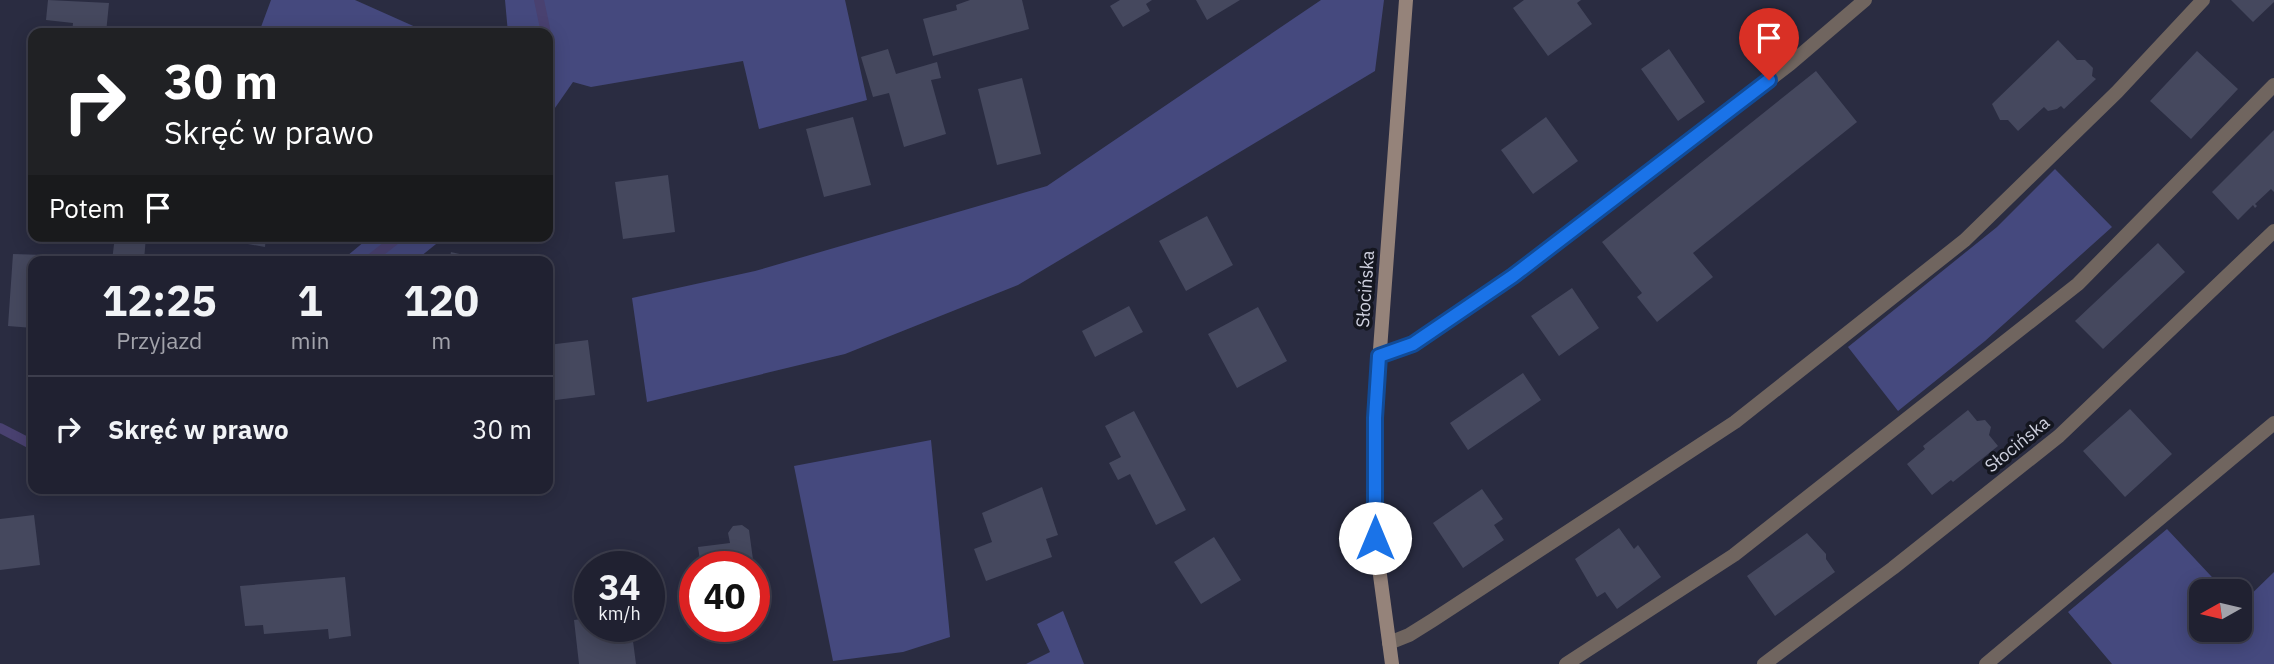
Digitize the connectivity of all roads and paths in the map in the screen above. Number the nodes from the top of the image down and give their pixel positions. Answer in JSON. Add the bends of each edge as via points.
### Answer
{"nodes":[{"id":1,"x":1406,"y":0,"type":"edge"},
{"id":2,"x":1865,"y":0,"type":"edge"},
{"id":3,"x":2203,"y":0,"type":"edge"},
{"id":4,"x":2274,"y":85,"type":"edge"},
{"id":5,"x":2274,"y":231,"type":"edge"},
{"id":6,"x":1379,"y":356,"type":"junction"},
{"id":7,"x":2274,"y":423,"type":"edge"},
{"id":8,"x":1389,"y":643,"type":"junction"},
{"id":9,"x":1392,"y":664,"type":"edge"},
{"id":10,"x":1566,"y":664,"type":"edge"},
{"id":11,"x":1764,"y":664,"type":"edge"},
{"id":12,"x":1986,"y":664,"type":"edge"}],
"edges":[{"from":1,"to":6,"type":"street","name":"Słocińska"},
{"from":2,"to":6,"type":"street","via":[[1790,64],[1513,276],[1413,344]]},
{"from":3,"to":8,"type":"street","via":[[2117,92],[1965,240],[1882,306],[1735,422],[1425,625]]},
{"from":4,"to":10,"type":"street","via":[[2078,284],[1734,555]]},
{"from":5,"to":11,"type":"street","name":"Słocińska","via":[[2059,436]]},
{"from":6,"to":8,"type":"street","name":"Słocińska","via":[[1375,538]]},
{"from":7,"to":12,"type":"street"},
{"from":8,"to":9,"type":"street","name":"Słocińska"}]}
